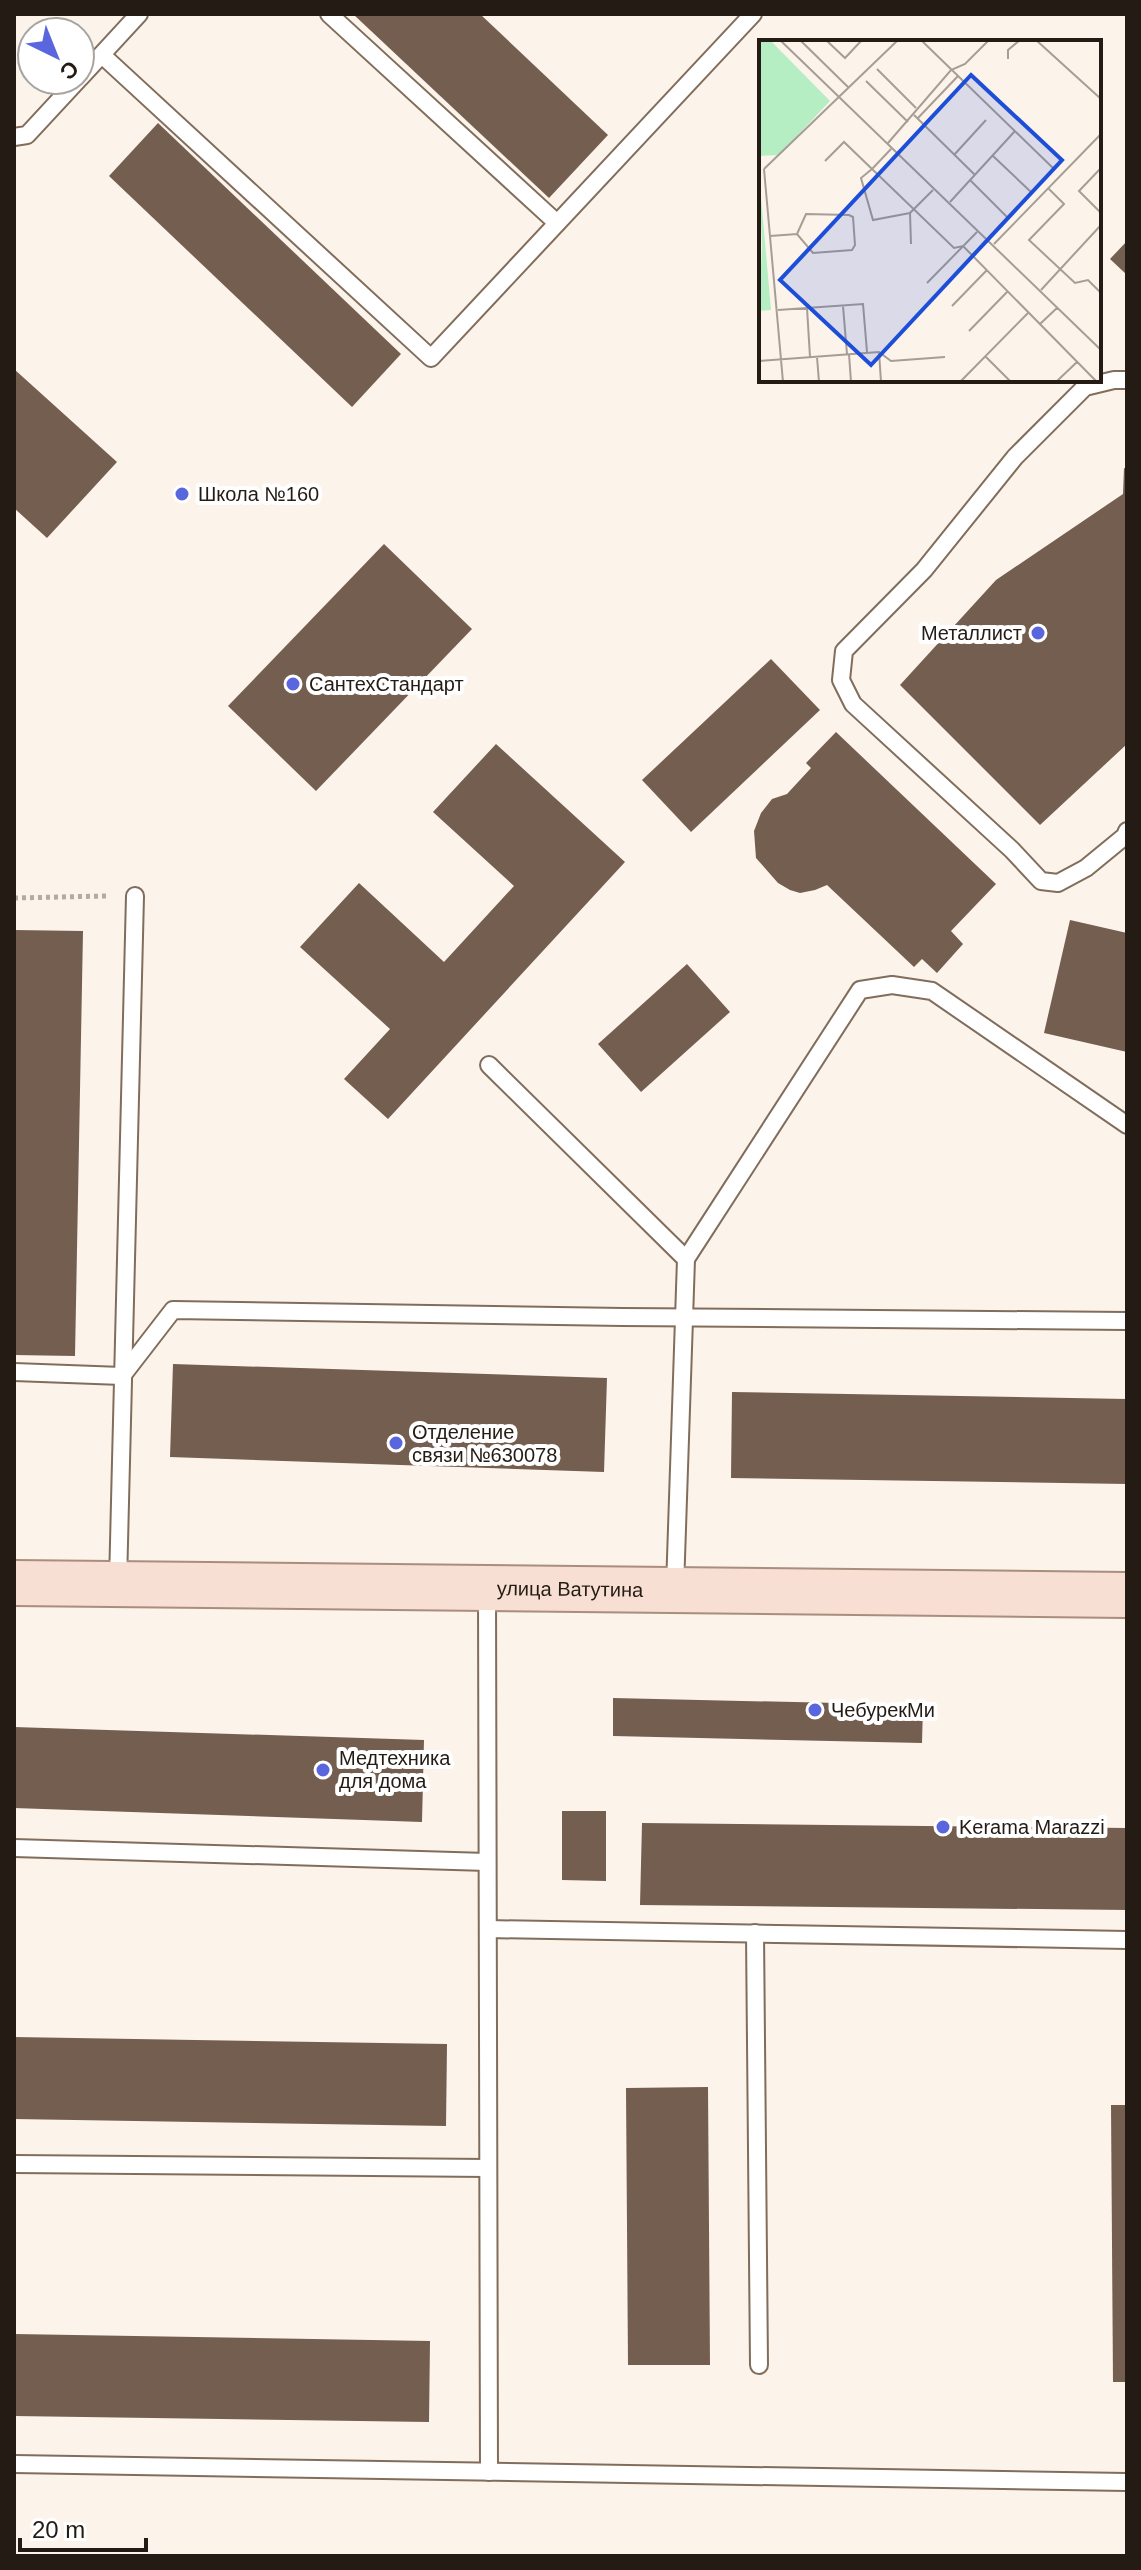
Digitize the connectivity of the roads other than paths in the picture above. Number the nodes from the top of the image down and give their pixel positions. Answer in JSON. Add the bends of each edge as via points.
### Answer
{"nodes":[{"id":1,"x":139,"y":14,"type":"edge"},
{"id":2,"x":329,"y":14,"type":"edge"},
{"id":3,"x":753,"y":14,"type":"edge"},
{"id":4,"x":102,"y":55,"type":"junction"},
{"id":5,"x":96,"y":61,"type":"edge"},
{"id":6,"x":62,"y":96,"type":"edge"},
{"id":7,"x":14,"y":123,"type":"edge"},
{"id":8,"x":21,"y":136,"type":"edge"},
{"id":9,"x":557,"y":223,"type":"junction"},
{"id":10,"x":1127,"y":380,"type":"edge"},
{"id":11,"x":1127,"y":831,"type":"edge"},
{"id":12,"x":135,"y":896,"type":"road end"},
{"id":13,"x":489,"y":1065,"type":"dead end"},
{"id":14,"x":1127,"y":1125,"type":"edge"},
{"id":15,"x":686,"y":1259,"type":"junction"},
{"id":16,"x":684,"y":1317,"type":"junction"},
{"id":17,"x":1127,"y":1321,"type":"edge"},
{"id":18,"x":14,"y":1372,"type":"edge"},
{"id":19,"x":122,"y":1376,"type":"junction"},
{"id":20,"x":14,"y":1583,"type":"edge"},
{"id":21,"x":118,"y":1584,"type":"junction"},
{"id":22,"x":487,"y":1588,"type":"junction"},
{"id":23,"x":675,"y":1590,"type":"junction"},
{"id":24,"x":1127,"y":1595,"type":"edge"},
{"id":25,"x":14,"y":1848,"type":"edge"},
{"id":26,"x":487,"y":1862,"type":"junction"},
{"id":27,"x":488,"y":1929,"type":"junction"},
{"id":28,"x":755,"y":1933,"type":"junction"},
{"id":29,"x":1127,"y":1940,"type":"edge"},
{"id":30,"x":14,"y":2164,"type":"edge"},
{"id":31,"x":488,"y":2168,"type":"junction"},
{"id":32,"x":759,"y":2365,"type":"dead end"},
{"id":33,"x":14,"y":2464,"type":"edge"},
{"id":34,"x":489,"y":2472,"type":"junction"},
{"id":35,"x":1127,"y":2482,"type":"edge"}],
"edges":[{"from":1,"to":4,"type":"lane"},
{"from":2,"to":9,"type":"lane"},
{"from":3,"to":9,"type":"lane"},
{"from":4,"to":5,"type":"lane"},
{"from":4,"to":9,"type":"lane","via":[[431,358]]},
{"from":6,"to":8,"type":"lane"},
{"from":7,"to":8,"type":"lane"},
{"from":10,"to":11,"type":"lane","via":[[1085,387],[1015,457],[924,570],[844,651],[841,680],[853,704],[1041,881],[1058,883],[1086,868]]},
{"from":12,"to":19,"type":"lane"},
{"from":13,"to":15,"type":"lane"},
{"from":14,"to":15,"type":"lane","via":[[932,991],[892,985],[860,990]]},
{"from":15,"to":16,"type":"lane"},
{"from":16,"to":17,"type":"lane"},
{"from":16,"to":19,"type":"lane","via":[[173,1310]]},
{"from":16,"to":23,"type":"lane"},
{"from":18,"to":19,"type":"lane"},
{"from":19,"to":21,"type":"lane"},
{"from":20,"to":21,"type":"main road","name":"улица Ватутина"},
{"from":21,"to":22,"type":"main road","name":"улица Ватутина"},
{"from":22,"to":23,"type":"main road","name":"улица Ватутина"},
{"from":22,"to":26,"type":"lane"},
{"from":23,"to":24,"type":"main road","name":"улица Ватутина"},
{"from":25,"to":26,"type":"lane"},
{"from":26,"to":27,"type":"lane"},
{"from":27,"to":28,"type":"lane"},
{"from":27,"to":31,"type":"lane"},
{"from":28,"to":29,"type":"lane"},
{"from":28,"to":32,"type":"lane"},
{"from":30,"to":31,"type":"lane"},
{"from":31,"to":34,"type":"lane"},
{"from":33,"to":34,"type":"lane"},
{"from":34,"to":35,"type":"lane"}]}
